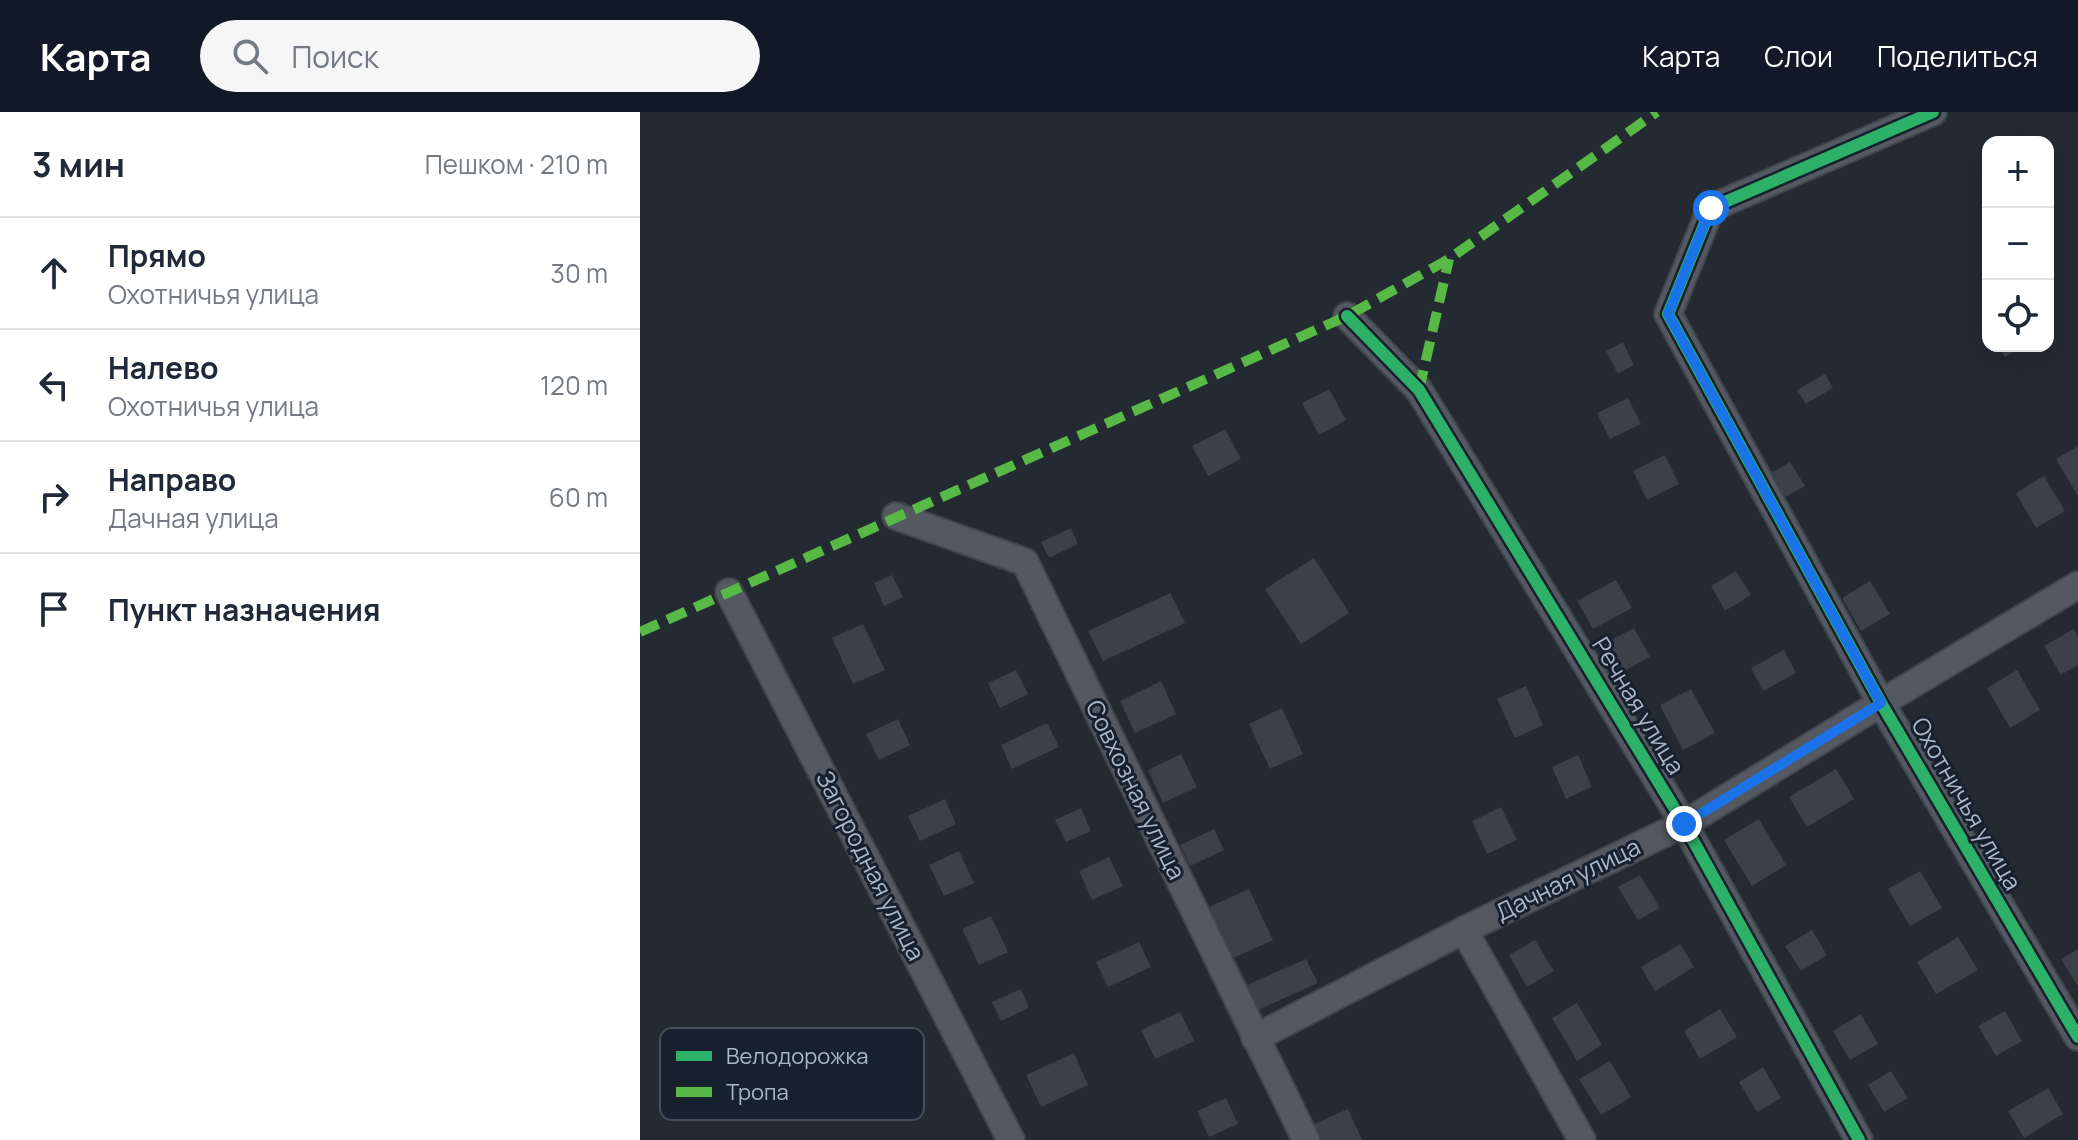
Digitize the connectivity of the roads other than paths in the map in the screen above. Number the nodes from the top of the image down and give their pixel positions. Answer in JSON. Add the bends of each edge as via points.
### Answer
{"nodes":[{"id":1,"x":1933,"y":112,"type":"edge"},
{"id":2,"x":1347,"y":316,"type":"dead end"},
{"id":3,"x":896,"y":516,"type":"dead end"},
{"id":4,"x":2078,"y":585,"type":"edge"},
{"id":5,"x":729,"y":592,"type":"dead end"},
{"id":6,"x":1881,"y":703,"type":"junction"},
{"id":7,"x":1684,"y":824,"type":"junction"},
{"id":8,"x":1464,"y":930,"type":"junction"},
{"id":9,"x":2078,"y":1037,"type":"edge"},
{"id":10,"x":1255,"y":1038,"type":"junction"},
{"id":11,"x":1011,"y":1140,"type":"edge"},
{"id":12,"x":1306,"y":1140,"type":"edge"},
{"id":13,"x":1582,"y":1140,"type":"edge"},
{"id":14,"x":1859,"y":1140,"type":"edge"}],
"edges":[{"from":1,"to":6,"type":"street","name":"Охотничья улица","via":[[1711,208],[1668,314]]},
{"from":2,"to":7,"type":"street","name":"Речная улица","via":[[1419,390]]},
{"from":3,"to":10,"type":"street","name":"Совхозная улица","via":[[1025,562]]},
{"from":4,"to":6,"type":"street","name":"Дачная улица"},
{"from":5,"to":11,"type":"street","name":"Загородная улица"},
{"from":6,"to":7,"type":"street","name":"Дачная улица"},
{"from":6,"to":9,"type":"street","name":"Охотничья улица"},
{"from":7,"to":8,"type":"street","name":"Дачная улица"},
{"from":7,"to":14,"type":"street","name":"Речная улица"},
{"from":8,"to":10,"type":"street","name":"Дачная улица"},
{"from":8,"to":13,"type":"street"},
{"from":10,"to":12,"type":"street","name":"Совхозная улица"}]}
